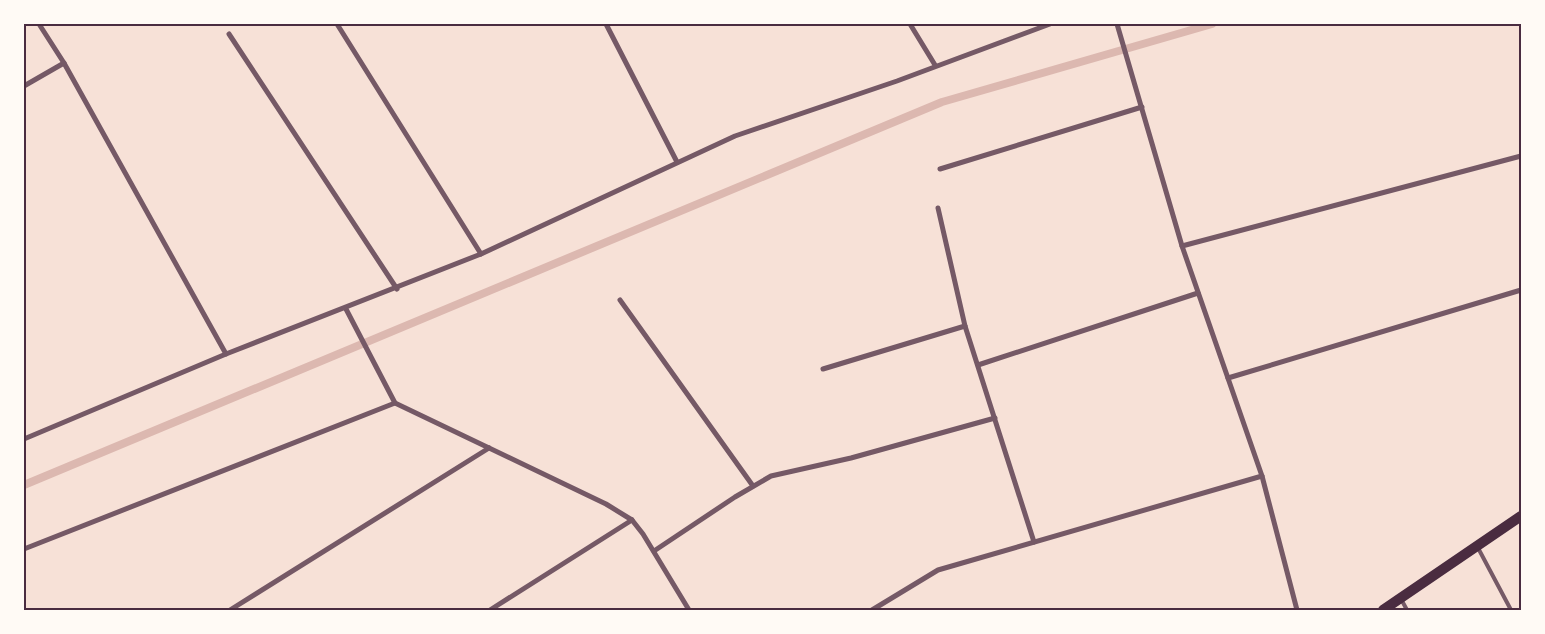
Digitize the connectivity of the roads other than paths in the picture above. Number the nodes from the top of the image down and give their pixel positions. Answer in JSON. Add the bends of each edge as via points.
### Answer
{"nodes":[{"id":1,"x":39,"y":24,"type":"edge"},
{"id":2,"x":337,"y":24,"type":"edge"},
{"id":3,"x":606,"y":24,"type":"edge"},
{"id":4,"x":910,"y":24,"type":"edge"},
{"id":5,"x":1050,"y":24,"type":"edge"},
{"id":6,"x":1117,"y":24,"type":"edge"},
{"id":7,"x":229,"y":34,"type":"dead end"},
{"id":8,"x":64,"y":63,"type":"junction"},
{"id":9,"x":935,"y":65,"type":"junction"},
{"id":10,"x":24,"y":86,"type":"edge"},
{"id":11,"x":1142,"y":106,"type":"junction"},
{"id":12,"x":1521,"y":156,"type":"edge"},
{"id":13,"x":677,"y":162,"type":"junction"},
{"id":14,"x":940,"y":169,"type":"dead end"},
{"id":15,"x":938,"y":208,"type":"dead end"},
{"id":16,"x":1182,"y":246,"type":"junction"},
{"id":17,"x":481,"y":254,"type":"junction"},
{"id":18,"x":397,"y":288,"type":"junction"},
{"id":19,"x":1521,"y":290,"type":"edge"},
{"id":20,"x":1198,"y":293,"type":"junction"},
{"id":21,"x":620,"y":300,"type":"dead end"},
{"id":22,"x":346,"y":308,"type":"junction"},
{"id":23,"x":965,"y":326,"type":"junction"},
{"id":24,"x":226,"y":354,"type":"junction"},
{"id":25,"x":978,"y":365,"type":"junction"},
{"id":26,"x":823,"y":369,"type":"dead end"},
{"id":27,"x":1228,"y":378,"type":"junction"},
{"id":28,"x":394,"y":403,"type":"junction"},
{"id":29,"x":995,"y":418,"type":"junction"},
{"id":30,"x":24,"y":439,"type":"edge"},
{"id":31,"x":489,"y":448,"type":"junction"},
{"id":32,"x":1262,"y":476,"type":"junction"},
{"id":33,"x":753,"y":486,"type":"junction"},
{"id":34,"x":1521,"y":516,"type":"edge"},
{"id":35,"x":632,"y":520,"type":"junction"},
{"id":36,"x":1034,"y":542,"type":"junction"},
{"id":37,"x":1477,"y":546,"type":"junction"},
{"id":38,"x":24,"y":549,"type":"edge"},
{"id":39,"x":654,"y":551,"type":"junction"},
{"id":40,"x":1400,"y":598,"type":"junction"},
{"id":41,"x":230,"y":610,"type":"edge"},
{"id":42,"x":490,"y":610,"type":"edge"},
{"id":43,"x":689,"y":610,"type":"edge"},
{"id":44,"x":872,"y":610,"type":"edge"},
{"id":45,"x":1297,"y":610,"type":"edge"},
{"id":46,"x":1383,"y":610,"type":"edge"},
{"id":47,"x":1407,"y":610,"type":"edge"},
{"id":48,"x":1511,"y":610,"type":"edge"}],
"edges":[{"from":1,"to":8,"type":"street"},
{"from":2,"to":17,"type":"street"},
{"from":3,"to":13,"type":"street"},
{"from":4,"to":9,"type":"street"},
{"from":5,"to":9,"type":"street"},
{"from":6,"to":11,"type":"street"},
{"from":7,"to":18,"type":"street"},
{"from":8,"to":10,"type":"street"},
{"from":8,"to":24,"type":"street"},
{"from":9,"to":13,"type":"street","via":[[735,136]]},
{"from":11,"to":14,"type":"street"},
{"from":11,"to":16,"type":"street"},
{"from":12,"to":16,"type":"street"},
{"from":13,"to":17,"type":"street"},
{"from":15,"to":23,"type":"street"},
{"from":16,"to":20,"type":"street"},
{"from":17,"to":18,"type":"street"},
{"from":18,"to":22,"type":"street"},
{"from":19,"to":27,"type":"street"},
{"from":20,"to":25,"type":"street"},
{"from":20,"to":27,"type":"street"},
{"from":21,"to":33,"type":"street"},
{"from":22,"to":24,"type":"street"},
{"from":22,"to":28,"type":"street"},
{"from":23,"to":25,"type":"street"},
{"from":23,"to":26,"type":"street"},
{"from":24,"to":30,"type":"street"},
{"from":25,"to":29,"type":"street"},
{"from":27,"to":32,"type":"street"},
{"from":28,"to":31,"type":"street"},
{"from":28,"to":38,"type":"street"},
{"from":29,"to":33,"type":"street","via":[[851,458],[790,470]]},
{"from":29,"to":36,"type":"street"},
{"from":31,"to":35,"type":"street","via":[[606,504]]},
{"from":31,"to":41,"type":"street"},
{"from":32,"to":36,"type":"street"},
{"from":32,"to":45,"type":"street"},
{"from":33,"to":39,"type":"street"},
{"from":34,"to":37,"type":"main road"},
{"from":35,"to":39,"type":"street"},
{"from":35,"to":42,"type":"street"},
{"from":36,"to":44,"type":"street","via":[[938,570]]},
{"from":37,"to":40,"type":"main road"},
{"from":37,"to":48,"type":"lane"},
{"from":39,"to":43,"type":"street"},
{"from":40,"to":46,"type":"main road"},
{"from":40,"to":47,"type":"lane"}]}
